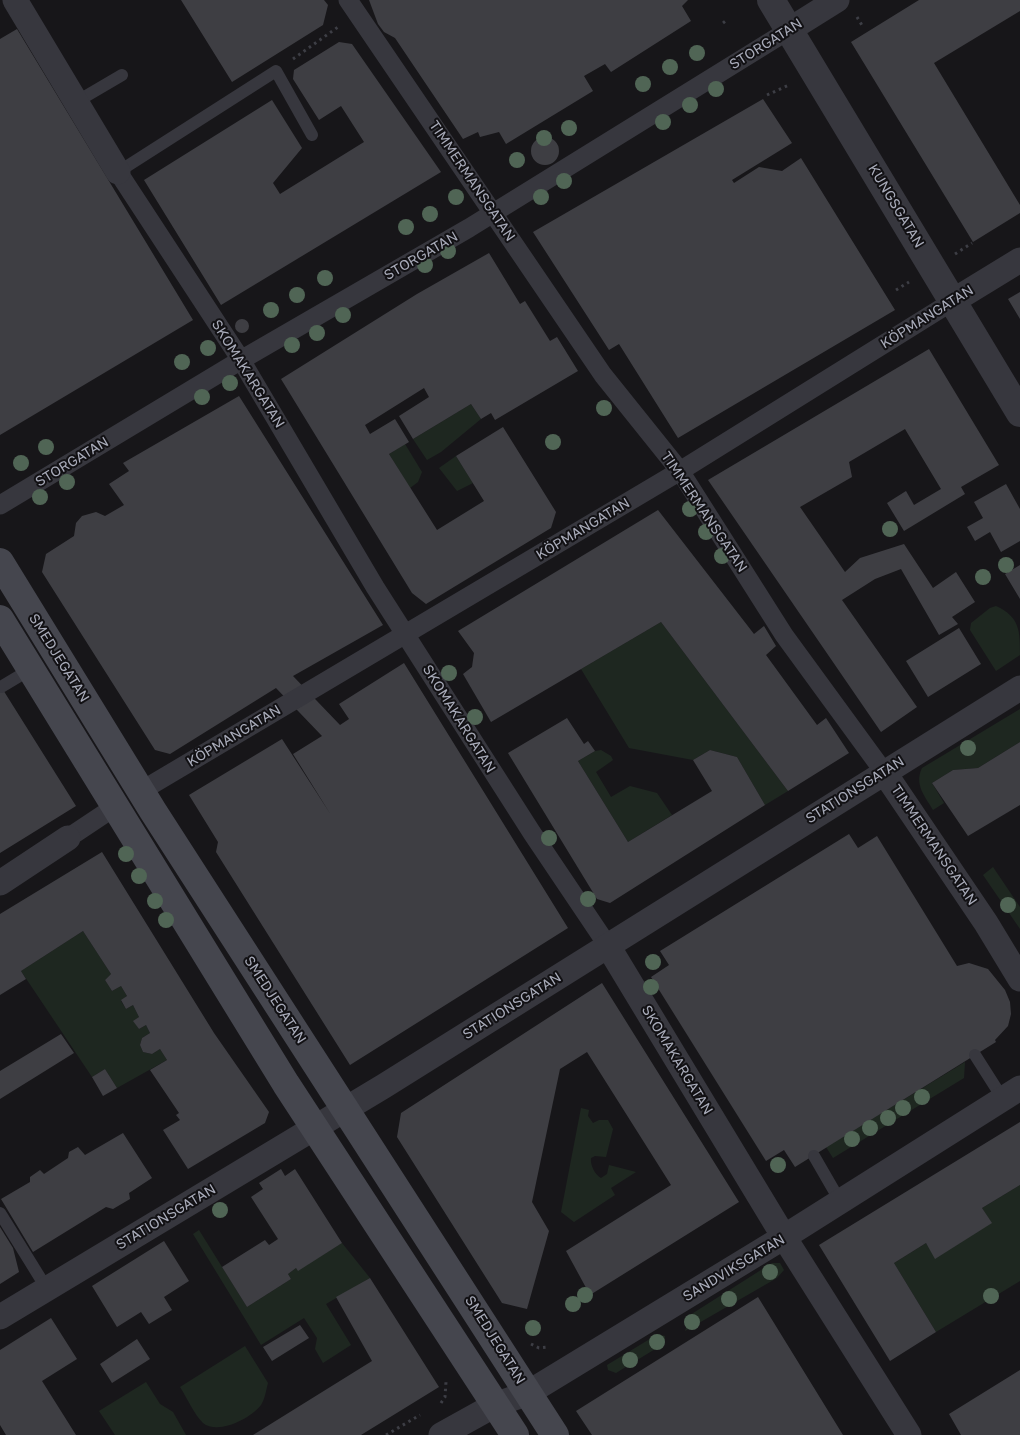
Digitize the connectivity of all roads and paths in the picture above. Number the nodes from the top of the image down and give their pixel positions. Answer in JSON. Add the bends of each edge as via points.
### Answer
{"nodes":[{"id":1,"x":15,"y":0,"type":"edge"},
{"id":2,"x":771,"y":0,"type":"edge"},
{"id":3,"x":837,"y":0,"type":"edge"},
{"id":4,"x":352,"y":7,"type":"edge"},
{"id":5,"x":728,"y":19,"type":"dead end"},
{"id":6,"x":723,"y":23,"type":"dead end"},
{"id":7,"x":789,"y":30,"type":"junction"},
{"id":8,"x":276,"y":71,"type":"junction"},
{"id":9,"x":122,"y":75,"type":"dead end"},
{"id":10,"x":76,"y":102,"type":"junction"},
{"id":11,"x":312,"y":135,"type":"dead end"},
{"id":12,"x":118,"y":172,"type":"junction"},
{"id":13,"x":494,"y":212,"type":"junction"},
{"id":14,"x":1020,"y":260,"type":"edge"},
{"id":15,"x":953,"y":300,"type":"junction"},
{"id":16,"x":241,"y":360,"type":"junction"},
{"id":17,"x":1020,"y":413,"type":"edge"},
{"id":18,"x":680,"y":471,"type":"junction"},
{"id":19,"x":0,"y":505,"type":"edge"},
{"id":20,"x":0,"y":562,"type":"edge"},
{"id":21,"x":0,"y":619,"type":"edge"},
{"id":22,"x":406,"y":634,"type":"junction"},
{"id":23,"x":31,"y":669,"type":"junction"},
{"id":24,"x":1,"y":687,"type":"dead end"},
{"id":25,"x":1020,"y":688,"type":"edge"},
{"id":26,"x":884,"y":772,"type":"junction"},
{"id":27,"x":141,"y":791,"type":"junction"},
{"id":28,"x":116,"y":806,"type":"junction"},
{"id":29,"x":68,"y":838,"type":"joint"},
{"id":30,"x":0,"y":883,"type":"edge"},
{"id":31,"x":608,"y":946,"type":"junction"},
{"id":32,"x":1020,"y":979,"type":"edge"},
{"id":33,"x":975,"y":1055,"type":"dead end"},
{"id":34,"x":1011,"y":1093,"type":"edge"},
{"id":35,"x":345,"y":1110,"type":"junction"},
{"id":36,"x":314,"y":1128,"type":"junction"},
{"id":37,"x":814,"y":1156,"type":"dead end"},
{"id":38,"x":840,"y":1202,"type":"junction"},
{"id":39,"x":0,"y":1213,"type":"edge"},
{"id":40,"x":784,"y":1237,"type":"junction"},
{"id":41,"x":47,"y":1289,"type":"junction"},
{"id":42,"x":0,"y":1316,"type":"edge"},
{"id":43,"x":551,"y":1347,"type":"dead end"},
{"id":44,"x":500,"y":1348,"type":"junction"},
{"id":45,"x":472,"y":1366,"type":"junction"},
{"id":46,"x":528,"y":1394,"type":"junction"},
{"id":47,"x":440,"y":1404,"type":"dead end"},
{"id":48,"x":495,"y":1405,"type":"junction"},
{"id":49,"x":425,"y":1413,"type":"dead end"},
{"id":50,"x":386,"y":1435,"type":"edge"},
{"id":51,"x":441,"y":1435,"type":"edge"},
{"id":52,"x":515,"y":1435,"type":"edge"},
{"id":53,"x":555,"y":1435,"type":"edge"},
{"id":54,"x":909,"y":1435,"type":"edge"}],
"edges":[{"from":1,"to":10,"type":"street","name":"SKOMAKARGATAN"},
{"from":2,"to":7,"type":"street","name":"KUNGSGATAN"},
{"from":3,"to":7,"type":"street","name":"STORGATAN"},
{"from":4,"to":8,"type":"path"},
{"from":4,"to":13,"type":"street","name":"TIMMERMANSGATAN"},
{"from":5,"to":6,"type":"path"},
{"from":7,"to":13,"type":"street","name":"STORGATAN"},
{"from":7,"to":15,"type":"street","name":"KUNGSGATAN"},
{"from":8,"to":11,"type":"lane"},
{"from":8,"to":12,"type":"lane"},
{"from":9,"to":10,"type":"lane"},
{"from":10,"to":12,"type":"street","name":"SKOMAKARGATAN"},
{"from":12,"to":16,"type":"street","name":"SKOMAKARGATAN"},
{"from":13,"to":16,"type":"street","name":"STORGATAN"},
{"from":13,"to":18,"type":"street","name":"TIMMERMANSGATAN","via":[[603,375]]},
{"from":14,"to":15,"type":"street","name":"KÖPMANGATAN"},
{"from":15,"to":17,"type":"street","name":"KUNGSGATAN"},
{"from":15,"to":18,"type":"street","name":"KÖPMANGATAN"},
{"from":16,"to":19,"type":"street","name":"STORGATAN"},
{"from":16,"to":22,"type":"street","name":"SKOMAKARGATAN","via":[[374,587]]},
{"from":18,"to":22,"type":"street","name":"KÖPMANGATAN"},
{"from":18,"to":26,"type":"street","name":"TIMMERMANSGATAN","via":[[784,635]]},
{"from":20,"to":27,"type":"main road","name":"SMEDJEGATAN"},
{"from":21,"to":23,"type":"main road"},
{"from":22,"to":27,"type":"street","name":"KÖPMANGATAN"},
{"from":22,"to":31,"type":"street","name":"SKOMAKARGATAN"},
{"from":23,"to":24,"type":"lane"},
{"from":23,"to":28,"type":"main road"},
{"from":25,"to":26,"type":"street","name":"STATIONSGATAN"},
{"from":26,"to":31,"type":"street","name":"STATIONSGATAN"},
{"from":26,"to":32,"type":"street","name":"TIMMERMANSGATAN"},
{"from":27,"to":35,"type":"main road","name":"SMEDJEGATAN"},
{"from":28,"to":29,"type":"street"},
{"from":28,"to":36,"type":"main road"},
{"from":29,"to":30,"type":"street"},
{"from":31,"to":35,"type":"street","name":"STATIONSGATAN"},
{"from":31,"to":40,"type":"street","name":"SKOMAKARGATAN"},
{"from":33,"to":34,"type":"lane"},
{"from":34,"to":38,"type":"street","name":"SANDVIKSGATAN"},
{"from":35,"to":36,"type":"street","name":"STATIONSGATAN"},
{"from":35,"to":44,"type":"main road","name":"SMEDJEGATAN"},
{"from":36,"to":41,"type":"street","name":"STATIONSGATAN"},
{"from":36,"to":45,"type":"main road"},
{"from":37,"to":38,"type":"lane"},
{"from":38,"to":40,"type":"street","name":"SANDVIKSGATAN"},
{"from":39,"to":41,"type":"lane"},
{"from":40,"to":46,"type":"street","name":"SANDVIKSGATAN"},
{"from":40,"to":54,"type":"street","name":"SKOMAKARGATAN"},
{"from":41,"to":42,"type":"street","name":"STATIONSGATAN"},
{"from":43,"to":44,"type":"path","via":[[539,1348],[520,1336]]},
{"from":44,"to":46,"type":"main road","name":"SMEDJEGATAN"},
{"from":45,"to":47,"type":"path","via":[[445,1382],[445,1397]]},
{"from":45,"to":48,"type":"main road"},
{"from":46,"to":48,"type":"street","name":"SANDVIKSGATAN"},
{"from":46,"to":53,"type":"main road","name":"SMEDJEGATAN"},
{"from":48,"to":51,"type":"street","name":"SANDVIKSGATAN"},
{"from":48,"to":52,"type":"main road"},
{"from":49,"to":50,"type":"path"}]}
